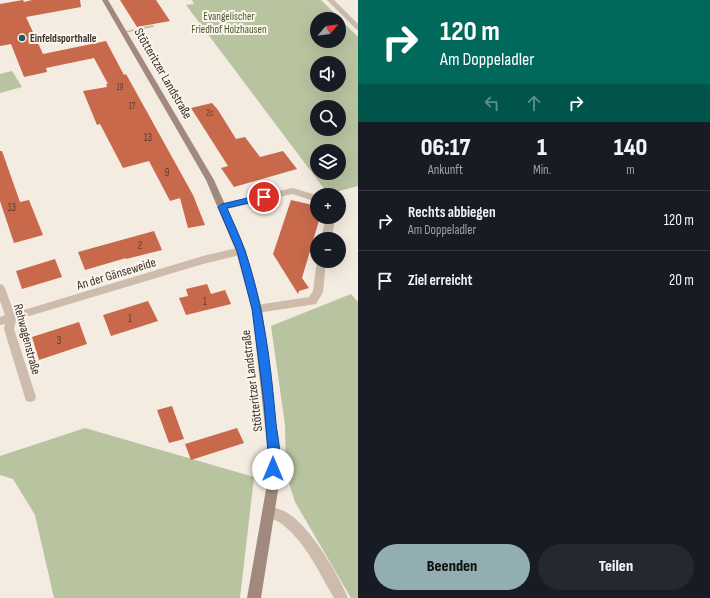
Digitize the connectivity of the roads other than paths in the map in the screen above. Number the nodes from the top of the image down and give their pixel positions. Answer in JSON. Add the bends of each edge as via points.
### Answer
{"nodes":[{"id":1,"x":105,"y":0,"type":"edge"},
{"id":2,"x":330,"y":0,"type":"edge"},
{"id":3,"x":152,"y":26,"type":"dead end"},
{"id":4,"x":358,"y":28,"type":"edge"},
{"id":5,"x":124,"y":32,"type":"junction"},
{"id":6,"x":310,"y":196,"type":"edge"},
{"id":7,"x":222,"y":207,"type":"junction"},
{"id":8,"x":241,"y":251,"type":"junction"},
{"id":9,"x":320,"y":268,"type":"edge"},
{"id":10,"x":0,"y":288,"type":"edge"},
{"id":11,"x":256,"y":309,"type":"junction"},
{"id":12,"x":11,"y":317,"type":"junction"},
{"id":13,"x":0,"y":321,"type":"edge"},
{"id":14,"x":30,"y":397,"type":"dead end"},
{"id":15,"x":269,"y":512,"type":"junction"},
{"id":16,"x":254,"y":598,"type":"edge"},
{"id":17,"x":341,"y":598,"type":"edge"}],
"edges":[{"from":1,"to":5,"type":"street","name":"Stötteritzer Landstraße"},
{"from":2,"to":4,"type":"street"},
{"from":3,"to":5,"type":"lane"},
{"from":5,"to":7,"type":"street","name":"Stötteritzer Landstraße","via":[[210,180]]},
{"from":6,"to":7,"type":"street","via":[[292,191]]},
{"from":7,"to":8,"type":"street","name":"Stötteritzer Landstraße"},
{"from":8,"to":11,"type":"street","name":"Stötteritzer Landstraße"},
{"from":8,"to":12,"type":"street","name":"An der Gänseweide","via":[[203,260],[23,316]]},
{"from":9,"to":11,"type":"street","via":[[318,292],[312,301]]},
{"from":10,"to":12,"type":"street","name":"Rehwagenstraße"},
{"from":11,"to":15,"type":"street","name":"Stötteritzer Landstraße","via":[[274,453]]},
{"from":12,"to":13,"type":"street","name":"An der Gänseweide"},
{"from":12,"to":14,"type":"street","name":"Rehwagenstraße","via":[[9,329]]},
{"from":15,"to":16,"type":"street","name":"Stötteritzer Landstraße"},
{"from":15,"to":17,"type":"street","via":[[285,518],[303,536],[318,556]]}]}
